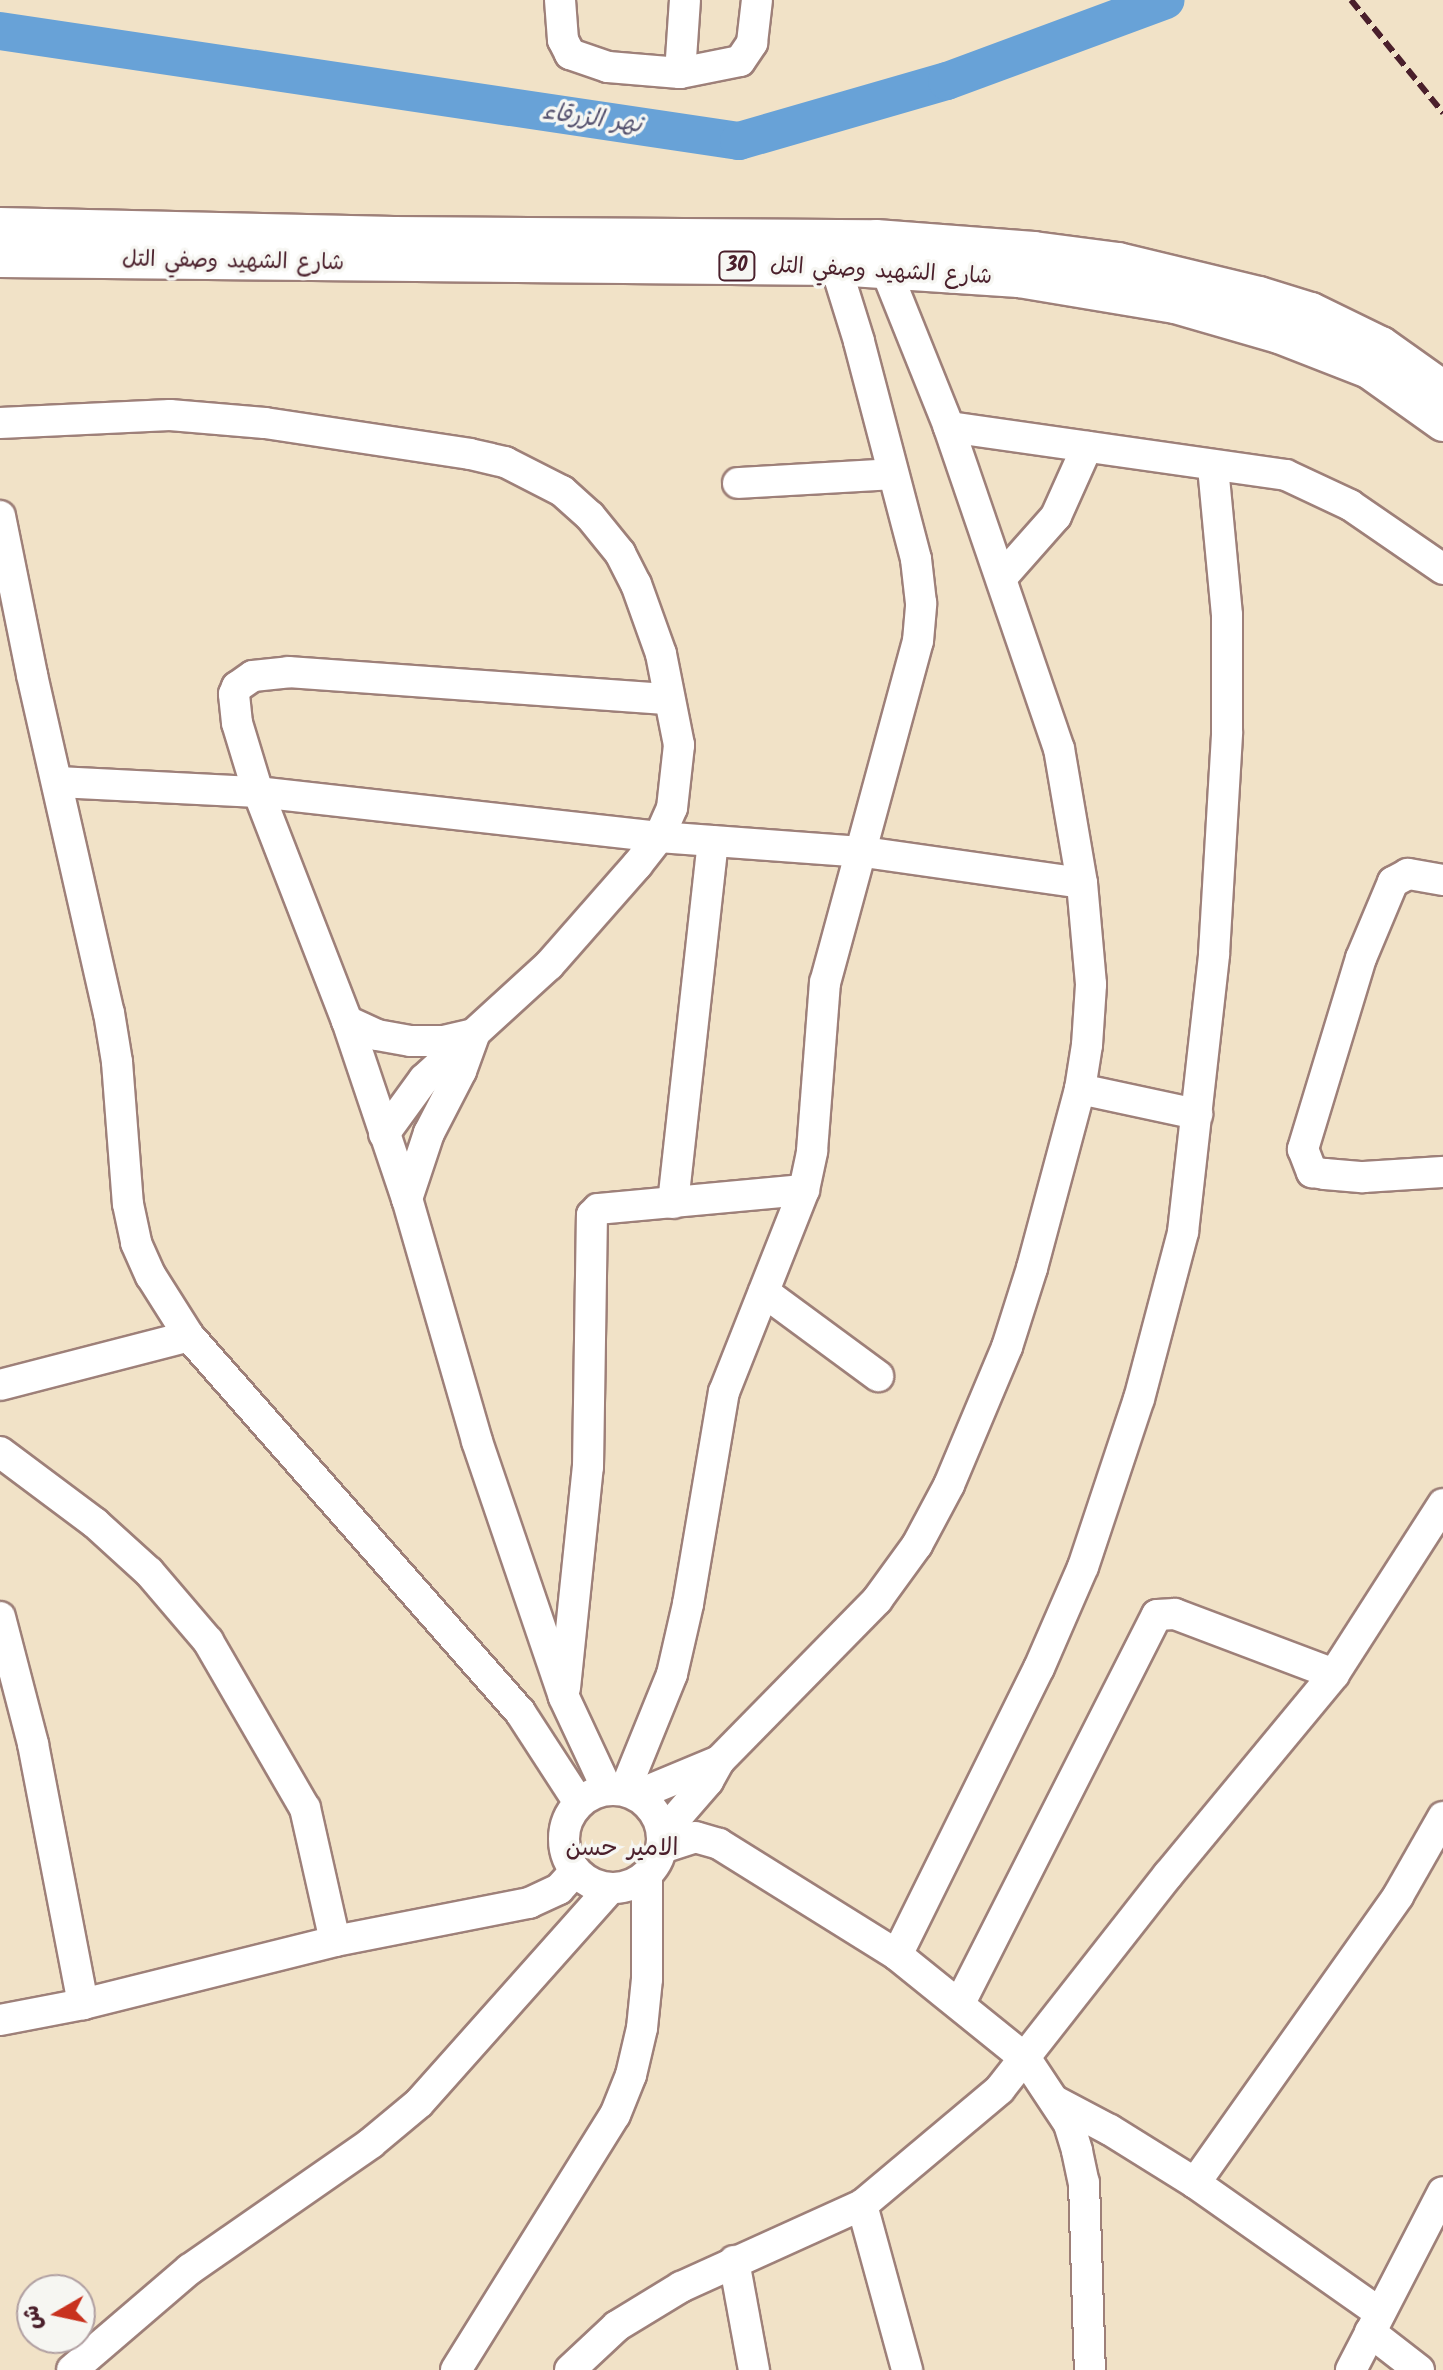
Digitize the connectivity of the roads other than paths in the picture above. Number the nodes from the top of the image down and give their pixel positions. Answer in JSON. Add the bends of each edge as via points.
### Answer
{"nodes":[{"id":1,"x":560,"y":0,"type":"edge"},
{"id":2,"x":685,"y":0,"type":"edge"},
{"id":3,"x":757,"y":0,"type":"edge"},
{"id":4,"x":680,"y":73,"type":"junction"},
{"id":5,"x":0,"y":226,"type":"edge"},
{"id":6,"x":0,"y":259,"type":"edge"},
{"id":7,"x":836,"y":267,"type":"junction"},
{"id":8,"x":886,"y":270,"type":"junction"},
{"id":9,"x":1443,"y":389,"type":"edge"},
{"id":10,"x":0,"y":423,"type":"edge"},
{"id":11,"x":1443,"y":423,"type":"edge"},
{"id":12,"x":949,"y":427,"type":"junction"},
{"id":13,"x":1087,"y":447,"type":"junction"},
{"id":14,"x":1213,"y":466,"type":"junction"},
{"id":15,"x":893,"y":474,"type":"junction"},
{"id":16,"x":738,"y":483,"type":"dead end"},
{"id":17,"x":0,"y":516,"type":"edge"},
{"id":18,"x":1443,"y":569,"type":"edge"},
{"id":19,"x":1003,"y":576,"type":"junction"},
{"id":20,"x":668,"y":699,"type":"junction"},
{"id":21,"x":58,"y":782,"type":"junction"},
{"id":22,"x":258,"y":792,"type":"junction"},
{"id":23,"x":659,"y":837,"type":"junction"},
{"id":24,"x":713,"y":841,"type":"junction"},
{"id":25,"x":864,"y":852,"type":"junction"},
{"id":26,"x":1443,"y":880,"type":"edge"},
{"id":27,"x":1082,"y":883,"type":"junction"},
{"id":28,"x":347,"y":1021,"type":"junction"},
{"id":29,"x":475,"y":1033,"type":"junction"},
{"id":30,"x":1080,"y":1089,"type":"junction"},
{"id":31,"x":1197,"y":1114,"type":"junction"},
{"id":32,"x":384,"y":1134,"type":"junction"},
{"id":33,"x":1443,"y":1172,"type":"edge"},
{"id":34,"x":804,"y":1190,"type":"junction"},
{"id":35,"x":407,"y":1199,"type":"junction"},
{"id":36,"x":673,"y":1203,"type":"junction"},
{"id":37,"x":764,"y":1292,"type":"junction"},
{"id":38,"x":189,"y":1336,"type":"junction"},
{"id":39,"x":878,"y":1376,"type":"dead end"},
{"id":40,"x":0,"y":1385,"type":"edge"},
{"id":41,"x":0,"y":1452,"type":"edge"},
{"id":42,"x":1443,"y":1504,"type":"edge"},
{"id":43,"x":0,"y":1617,"type":"edge"},
{"id":44,"x":1334,"y":1674,"type":"junction"},
{"id":45,"x":564,"y":1697,"type":"junction"},
{"id":46,"x":532,"y":1728,"type":"junction"},
{"id":47,"x":719,"y":1761,"type":"junction"},
{"id":48,"x":623,"y":1791,"type":"junction"},
{"id":49,"x":579,"y":1803,"type":"junction"},
{"id":50,"x":1443,"y":1817,"type":"edge"},
{"id":51,"x":663,"y":1840,"type":"junction"},
{"id":52,"x":575,"y":1871,"type":"junction"},
{"id":53,"x":647,"y":1875,"type":"junction"},
{"id":54,"x":610,"y":1889,"type":"junction"},
{"id":55,"x":335,"y":1941,"type":"junction"},
{"id":56,"x":897,"y":1955,"type":"junction"},
{"id":57,"x":960,"y":2003,"type":"junction"},
{"id":58,"x":83,"y":2004,"type":"junction"},
{"id":59,"x":0,"y":2020,"type":"edge"},
{"id":60,"x":1026,"y":2059,"type":"junction"},
{"id":61,"x":1053,"y":2100,"type":"junction"},
{"id":62,"x":1195,"y":2183,"type":"junction"},
{"id":63,"x":1443,"y":2192,"type":"edge"},
{"id":64,"x":862,"y":2205,"type":"junction"},
{"id":65,"x":734,"y":2261,"type":"junction"},
{"id":66,"x":1375,"y":2322,"type":"junction"},
{"id":67,"x":72,"y":2370,"type":"edge"},
{"id":68,"x":456,"y":2370,"type":"edge"},
{"id":69,"x":570,"y":2370,"type":"edge"},
{"id":70,"x":754,"y":2370,"type":"edge"},
{"id":71,"x":907,"y":2370,"type":"edge"},
{"id":72,"x":1090,"y":2370,"type":"edge"},
{"id":73,"x":1351,"y":2370,"type":"edge"},
{"id":74,"x":1419,"y":2370,"type":"edge"}],
"edges":[{"from":1,"to":4,"type":"street","via":[[561,32],[570,54],[608,67]]},
{"from":2,"to":4,"type":"street"},
{"from":3,"to":4,"type":"street","via":[[752,43],[740,61]]},
{"from":5,"to":9,"type":"main road","name":"شارع الشهيد وصفي التل","number":"30","via":[[876,238],[1034,250],[1118,261],[1311,311],[1381,345]]},
{"from":6,"to":7,"type":"main road","name":"شارع الشهيد وصفي التل","number":"30"},
{"from":7,"to":8,"type":"main road","name":"شارع الشهيد وصفي التل","number":"30"},
{"from":7,"to":15,"type":"street"},
{"from":8,"to":11,"type":"main road","name":"شارع الشهيد وصفي التل","number":"30","via":[[1019,279],[1175,305],[1235,321],[1369,370]]},
{"from":8,"to":12,"type":"street"},
{"from":10,"to":20,"type":"street","via":[[170,415],[373,437],[505,462],[562,491],[620,553],[650,618]]},
{"from":12,"to":13,"type":"street"},
{"from":12,"to":19,"type":"street"},
{"from":13,"to":14,"type":"street"},
{"from":13,"to":19,"type":"street","via":[[1056,516]]},
{"from":14,"to":18,"type":"street","via":[[1304,481],[1350,505]]},
{"from":14,"to":31,"type":"street","via":[[1227,615],[1227,732],[1214,954]]},
{"from":15,"to":16,"type":"street"},
{"from":15,"to":25,"type":"street","via":[[916,559],[921,620]]},
{"from":17,"to":21,"type":"street"},
{"from":19,"to":27,"type":"street","via":[[1059,749]]},
{"from":20,"to":22,"type":"street","via":[[331,674],[253,676],[237,687],[233,706]]},
{"from":20,"to":23,"type":"street","via":[[679,745],[672,808]]},
{"from":21,"to":22,"type":"street"},
{"from":21,"to":38,"type":"street","via":[[109,1013],[136,1243]]},
{"from":22,"to":23,"type":"street"},
{"from":22,"to":28,"type":"street"},
{"from":23,"to":24,"type":"street"},
{"from":23,"to":29,"type":"street","via":[[549,965]]},
{"from":24,"to":25,"type":"street"},
{"from":24,"to":36,"type":"street"},
{"from":25,"to":27,"type":"street"},
{"from":25,"to":34,"type":"street","via":[[825,983],[812,1151]]},
{"from":26,"to":33,"type":"street","via":[[1408,874],[1393,882],[1361,958],[1303,1149],[1312,1172],[1363,1177]]},
{"from":27,"to":30,"type":"street","via":[[1091,984]]},
{"from":28,"to":29,"type":"street","via":[[377,1035],[410,1041],[443,1041]]},
{"from":28,"to":32,"type":"street"},
{"from":29,"to":32,"type":"street","via":[[424,1079]]},
{"from":29,"to":35,"type":"street","via":[[429,1133]]},
{"from":30,"to":31,"type":"street"},
{"from":30,"to":47,"type":"street","via":[[1007,1347],[949,1485],[917,1545],[839,1642]]},
{"from":31,"to":56,"type":"street","via":[[1183,1232],[1166,1307],[1083,1567]]},
{"from":32,"to":35,"type":"street"},
{"from":34,"to":36,"type":"street"},
{"from":34,"to":37,"type":"street"},
{"from":35,"to":45,"type":"street","via":[[477,1441]]},
{"from":36,"to":45,"type":"street","via":[[598,1209],[591,1221],[588,1467]]},
{"from":37,"to":39,"type":"street"},
{"from":37,"to":48,"type":"street","via":[[724,1392],[672,1674]]},
{"from":38,"to":40,"type":"street"},
{"from":38,"to":46,"type":"street"},
{"from":41,"to":55,"type":"street","via":[[95,1523],[149,1572],[208,1641],[305,1808]]},
{"from":42,"to":44,"type":"street"},
{"from":43,"to":58,"type":"street","via":[[33,1744]]},
{"from":44,"to":57,"type":"street","via":[[1189,1618],[1157,1615]]},
{"from":44,"to":60,"type":"street","via":[[1168,1875]]},
{"from":45,"to":46,"type":"street"},
{"from":45,"to":48,"type":"street"},
{"from":46,"to":49,"type":"street"},
{"from":47,"to":48,"type":"street"},
{"from":47,"to":51,"type":"street"},
{"from":48,"to":49,"type":"street"},
{"from":48,"to":51,"type":"street","via":[[658,1817]]},
{"from":49,"to":52,"type":"street","via":[[565,1829],[564,1844]]},
{"from":50,"to":62,"type":"street","via":[[1398,1896]]},
{"from":51,"to":53,"type":"street"},
{"from":51,"to":56,"type":"street","via":[[695,1837],[719,1844]]},
{"from":52,"to":54,"type":"street"},
{"from":52,"to":55,"type":"street","via":[[559,1889],[529,1903]]},
{"from":53,"to":54,"type":"street","via":[[630,1886]]},
{"from":53,"to":68,"type":"street","via":[[647,1979],[631,2075],[615,2115]]},
{"from":54,"to":67,"type":"street","via":[[419,2103],[371,2143],[190,2269]]},
{"from":55,"to":58,"type":"street"},
{"from":56,"to":57,"type":"street"},
{"from":57,"to":60,"type":"street"},
{"from":58,"to":59,"type":"street"},
{"from":60,"to":61,"type":"street"},
{"from":60,"to":64,"type":"street","via":[[964,2121]]},
{"from":61,"to":62,"type":"street"},
{"from":61,"to":72,"type":"street","via":[[1069,2124],[1084,2183]]},
{"from":62,"to":66,"type":"street"},
{"from":63,"to":66,"type":"street"},
{"from":64,"to":65,"type":"street"},
{"from":64,"to":71,"type":"street"},
{"from":65,"to":69,"type":"street","via":[[617,2326]]},
{"from":65,"to":70,"type":"street"},
{"from":66,"to":73,"type":"street"},
{"from":66,"to":74,"type":"street"}]}
